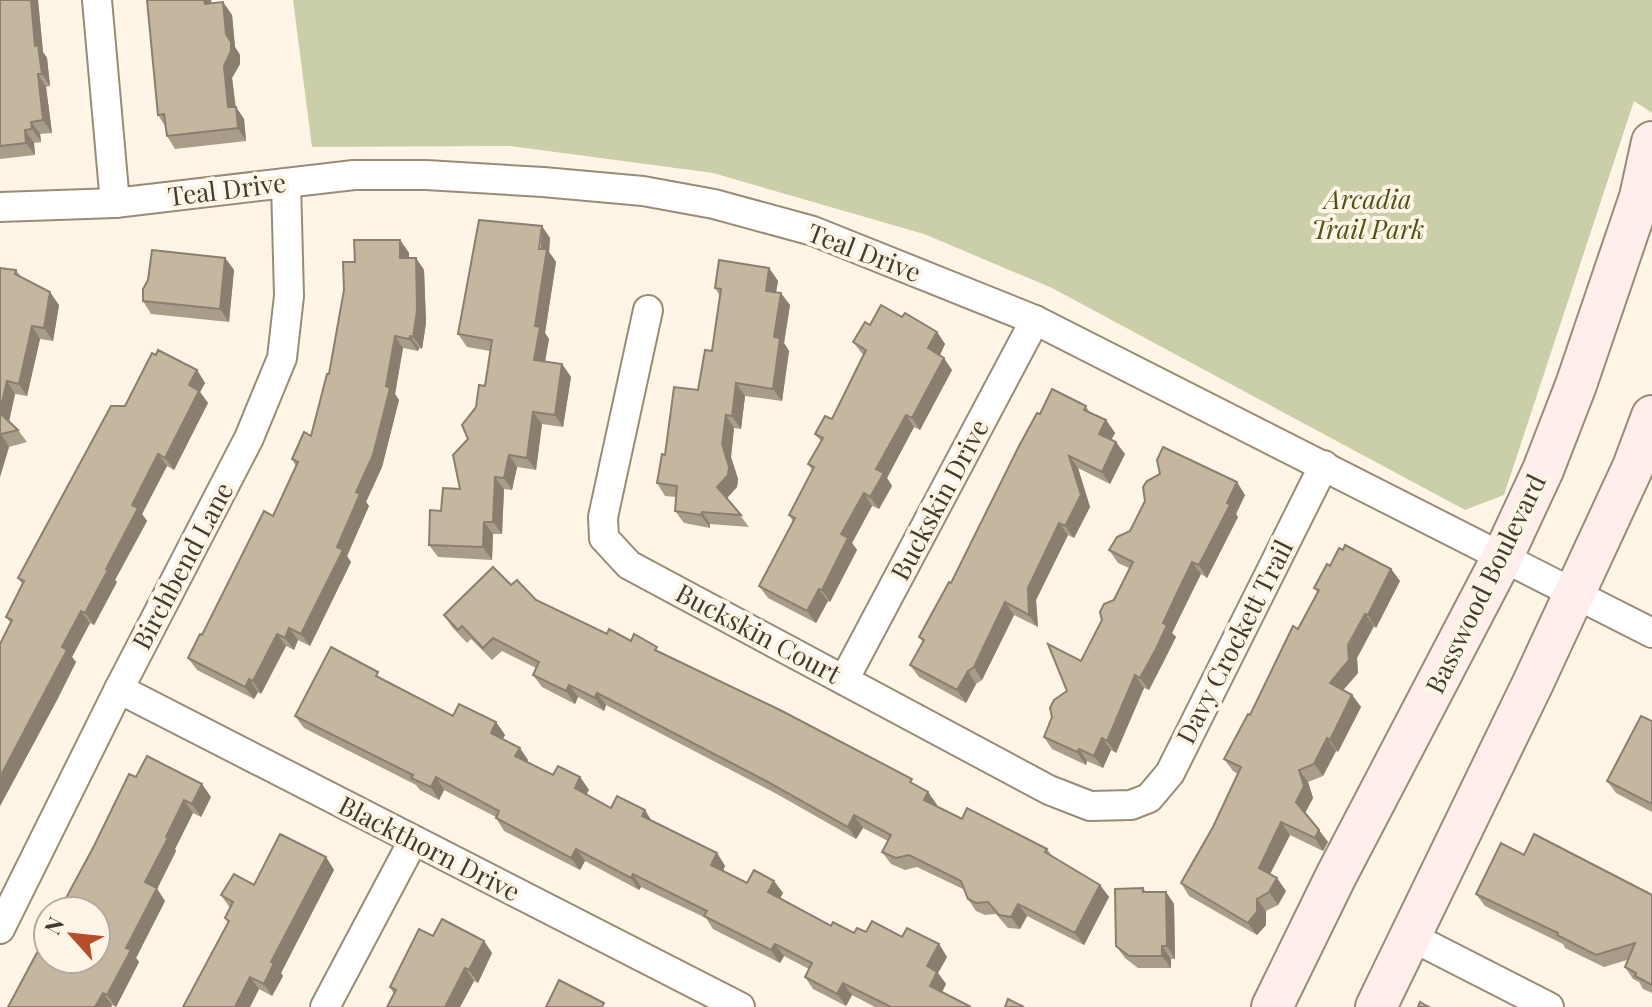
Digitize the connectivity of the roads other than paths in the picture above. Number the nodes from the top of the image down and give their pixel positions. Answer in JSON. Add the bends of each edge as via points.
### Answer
{"nodes":[{"id":1,"x":97,"y":0,"type":"edge"},
{"id":2,"x":1652,"y":142,"type":"edge"},
{"id":3,"x":286,"y":183,"type":"junction"},
{"id":4,"x":115,"y":203,"type":"junction"},
{"id":5,"x":0,"y":207,"type":"edge"},
{"id":6,"x":648,"y":310,"type":"dead end"},
{"id":7,"x":1035,"y":320,"type":"junction"},
{"id":8,"x":1652,"y":416,"type":"edge"},
{"id":9,"x":1324,"y":465,"type":"junction"},
{"id":10,"x":1503,"y":556,"type":"junction"},
{"id":11,"x":1575,"y":592,"type":"junction"},
{"id":12,"x":1652,"y":633,"type":"edge"},
{"id":13,"x":844,"y":680,"type":"junction"},
{"id":14,"x":119,"y":689,"type":"junction"},
{"id":15,"x":1131,"y":805,"type":"joint"},
{"id":16,"x":413,"y":841,"type":"junction"},
{"id":17,"x":0,"y":929,"type":"edge"},
{"id":18,"x":1410,"y":936,"type":"junction"},
{"id":19,"x":696,"y":997,"type":"edge"},
{"id":20,"x":325,"y":1007,"type":"edge"},
{"id":21,"x":740,"y":1007,"type":"edge"},
{"id":22,"x":1272,"y":1007,"type":"edge"},
{"id":23,"x":1376,"y":1007,"type":"edge"},
{"id":24,"x":1549,"y":1007,"type":"edge"}],
"edges":[{"from":1,"to":4,"type":"street"},
{"from":2,"to":10,"type":"main road","name":"Basswood Boulevard","via":[[1640,197],[1576,385]]},
{"from":3,"to":4,"type":"street","name":"Teal Drive"},
{"from":3,"to":7,"type":"street","name":"Teal Drive","via":[[354,175],[426,175],[643,191],[813,231]]},
{"from":3,"to":14,"type":"street","name":"Birchbend Lane","via":[[289,296],[282,358],[249,438]]},
{"from":4,"to":5,"type":"street","name":"Teal Drive"},
{"from":6,"to":13,"type":"street","name":"Buckskin Court","via":[[603,517],[604,538],[629,565]]},
{"from":7,"to":9,"type":"street","name":"Teal Drive"},
{"from":7,"to":13,"type":"street","name":"Buckskin Drive"},
{"from":8,"to":11,"type":"main road"},
{"from":9,"to":10,"type":"street","name":"Teal Drive"},
{"from":9,"to":15,"type":"street","name":"Davy Crockett Trail","via":[[1170,773],[1149,798]]},
{"from":10,"to":11,"type":"street","name":"Teal Drive"},
{"from":10,"to":22,"type":"main road","name":"Basswood Boulevard"},
{"from":11,"to":12,"type":"street","name":"Teal Drive"},
{"from":11,"to":18,"type":"main road"},
{"from":13,"to":15,"type":"street","name":"Buckskin Court","via":[[1049,790],[1090,806]]},
{"from":14,"to":16,"type":"street","name":"Blackthorn Drive"},
{"from":14,"to":17,"type":"street","name":"Birchbend Lane"},
{"from":16,"to":19,"type":"street","name":"Blackthorn Drive"},
{"from":16,"to":20,"type":"street"},
{"from":18,"to":23,"type":"main road"},
{"from":18,"to":24,"type":"street"},
{"from":19,"to":21,"type":"street","name":"Blackthorn Drive"}]}
